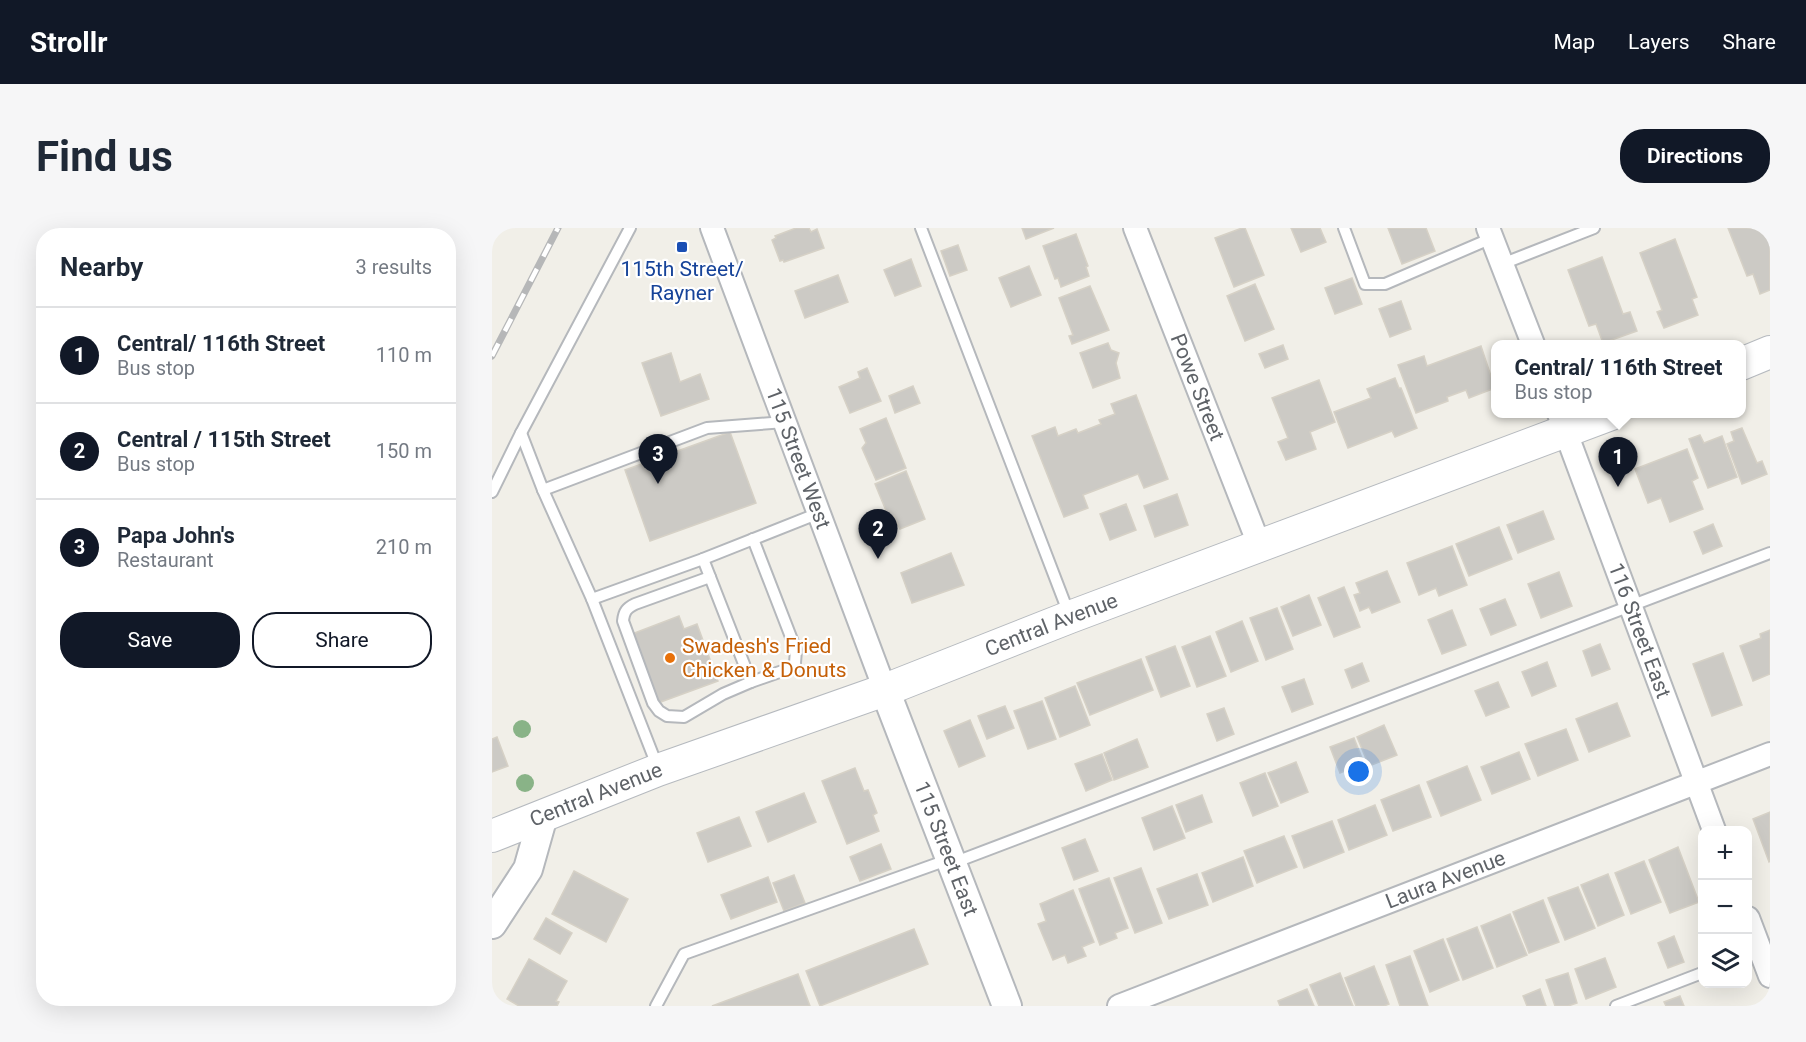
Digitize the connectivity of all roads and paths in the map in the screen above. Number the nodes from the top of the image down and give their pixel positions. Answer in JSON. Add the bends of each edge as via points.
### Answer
{"nodes":[{"id":1,"x":630,"y":228,"type":"edge"},
{"id":2,"x":712,"y":228,"type":"edge"},
{"id":3,"x":921,"y":228,"type":"edge"},
{"id":4,"x":1135,"y":228,"type":"edge"},
{"id":5,"x":1344,"y":228,"type":"edge"},
{"id":6,"x":1594,"y":228,"type":"edge"},
{"id":7,"x":1490,"y":233,"type":"edge"},
{"id":8,"x":1502,"y":264,"type":"junction"},
{"id":9,"x":1531,"y":340,"type":"edge"},
{"id":10,"x":1770,"y":352,"type":"edge"},
{"id":11,"x":1746,"y":362,"type":"edge"},
{"id":12,"x":1587,"y":418,"type":"edge"},
{"id":13,"x":1563,"y":422,"type":"edge"},
{"id":14,"x":785,"y":423,"type":"junction"},
{"id":15,"x":521,"y":433,"type":"junction"},
{"id":16,"x":543,"y":489,"type":"junction"},
{"id":17,"x":492,"y":492,"type":"edge"},
{"id":18,"x":819,"y":513,"type":"junction"},
{"id":19,"x":753,"y":539,"type":"junction"},
{"id":20,"x":1260,"y":547,"type":"junction"},
{"id":21,"x":1770,"y":553,"type":"edge"},
{"id":22,"x":703,"y":559,"type":"junction"},
{"id":23,"x":710,"y":577,"type":"junction"},
{"id":24,"x":592,"y":599,"type":"junction"},
{"id":25,"x":1630,"y":606,"type":"junction"},
{"id":26,"x":1070,"y":617,"type":"junction"},
{"id":27,"x":751,"y":682,"type":"junction"},
{"id":28,"x":885,"y":690,"type":"junction"},
{"id":29,"x":1770,"y":754,"type":"edge"},
{"id":30,"x":658,"y":770,"type":"junction"},
{"id":31,"x":1695,"y":783,"type":"junction"},
{"id":32,"x":543,"y":816,"type":"junction"},
{"id":33,"x":1712,"y":826,"type":"edge"},
{"id":34,"x":492,"y":836,"type":"edge"},
{"id":35,"x":952,"y":861,"type":"junction"},
{"id":36,"x":492,"y":924,"type":"edge"},
{"id":37,"x":1752,"y":930,"type":"edge"},
{"id":38,"x":1759,"y":951,"type":"edge"},
{"id":39,"x":1698,"y":975,"type":"edge"},
{"id":40,"x":1770,"y":976,"type":"edge"},
{"id":41,"x":656,"y":1006,"type":"edge"},
{"id":42,"x":1006,"y":1006,"type":"edge"},
{"id":43,"x":1119,"y":1006,"type":"edge"},
{"id":44,"x":1616,"y":1006,"type":"edge"}],
"edges":[{"from":1,"to":15,"type":"lane"},
{"from":2,"to":14,"type":"street","name":"115 Street West"},
{"from":3,"to":26,"type":"lane"},
{"from":4,"to":20,"type":"street","name":"Powe Street"},
{"from":5,"to":7,"type":"lane","via":[[1365,285],[1385,284]]},
{"from":6,"to":8,"type":"lane"},
{"from":7,"to":8,"type":"street"},
{"from":8,"to":9,"type":"street"},
{"from":10,"to":11,"type":"main road"},
{"from":12,"to":13,"type":"main road","name":"Central Avenue"},
{"from":13,"to":20,"type":"main road","name":"Central Avenue"},
{"from":13,"to":25,"type":"street","name":"116 Street East"},
{"from":14,"to":16,"type":"lane","via":[[707,428]]},
{"from":14,"to":18,"type":"street","name":"115 Street West"},
{"from":15,"to":16,"type":"lane"},
{"from":15,"to":17,"type":"lane"},
{"from":16,"to":24,"type":"lane"},
{"from":18,"to":19,"type":"lane"},
{"from":18,"to":28,"type":"street","name":"115 Street West"},
{"from":19,"to":22,"type":"lane"},
{"from":19,"to":27,"type":"lane","via":[[796,655],[791,668]]},
{"from":20,"to":26,"type":"main road","name":"Central Avenue"},
{"from":21,"to":25,"type":"lane"},
{"from":22,"to":23,"type":"lane"},
{"from":22,"to":24,"type":"lane"},
{"from":23,"to":27,"type":"lane"},
{"from":23,"to":27,"type":"lane","via":[[635,604],[624,613],[623,621],[653,703],[667,717],[684,717]]},
{"from":24,"to":30,"type":"lane"},
{"from":25,"to":31,"type":"street","name":"116 Street East"},
{"from":25,"to":35,"type":"lane"},
{"from":26,"to":28,"type":"main road","name":"Central Avenue"},
{"from":28,"to":30,"type":"main road","name":"Central Avenue"},
{"from":28,"to":35,"type":"street","name":"115 Street East"},
{"from":29,"to":31,"type":"street","name":"Laura Avenue"},
{"from":30,"to":32,"type":"main road","name":"Central Avenue"},
{"from":31,"to":33,"type":"street","name":"116 Street East"},
{"from":31,"to":43,"type":"street","name":"Laura Avenue"},
{"from":32,"to":34,"type":"main road","name":"Central Avenue"},
{"from":32,"to":36,"type":"street","via":[[528,869]]},
{"from":35,"to":41,"type":"lane","via":[[684,954]]},
{"from":35,"to":42,"type":"street","name":"115 Street East"},
{"from":37,"to":38,"type":"street"},
{"from":38,"to":40,"type":"street"},
{"from":39,"to":44,"type":"lane"}]}
